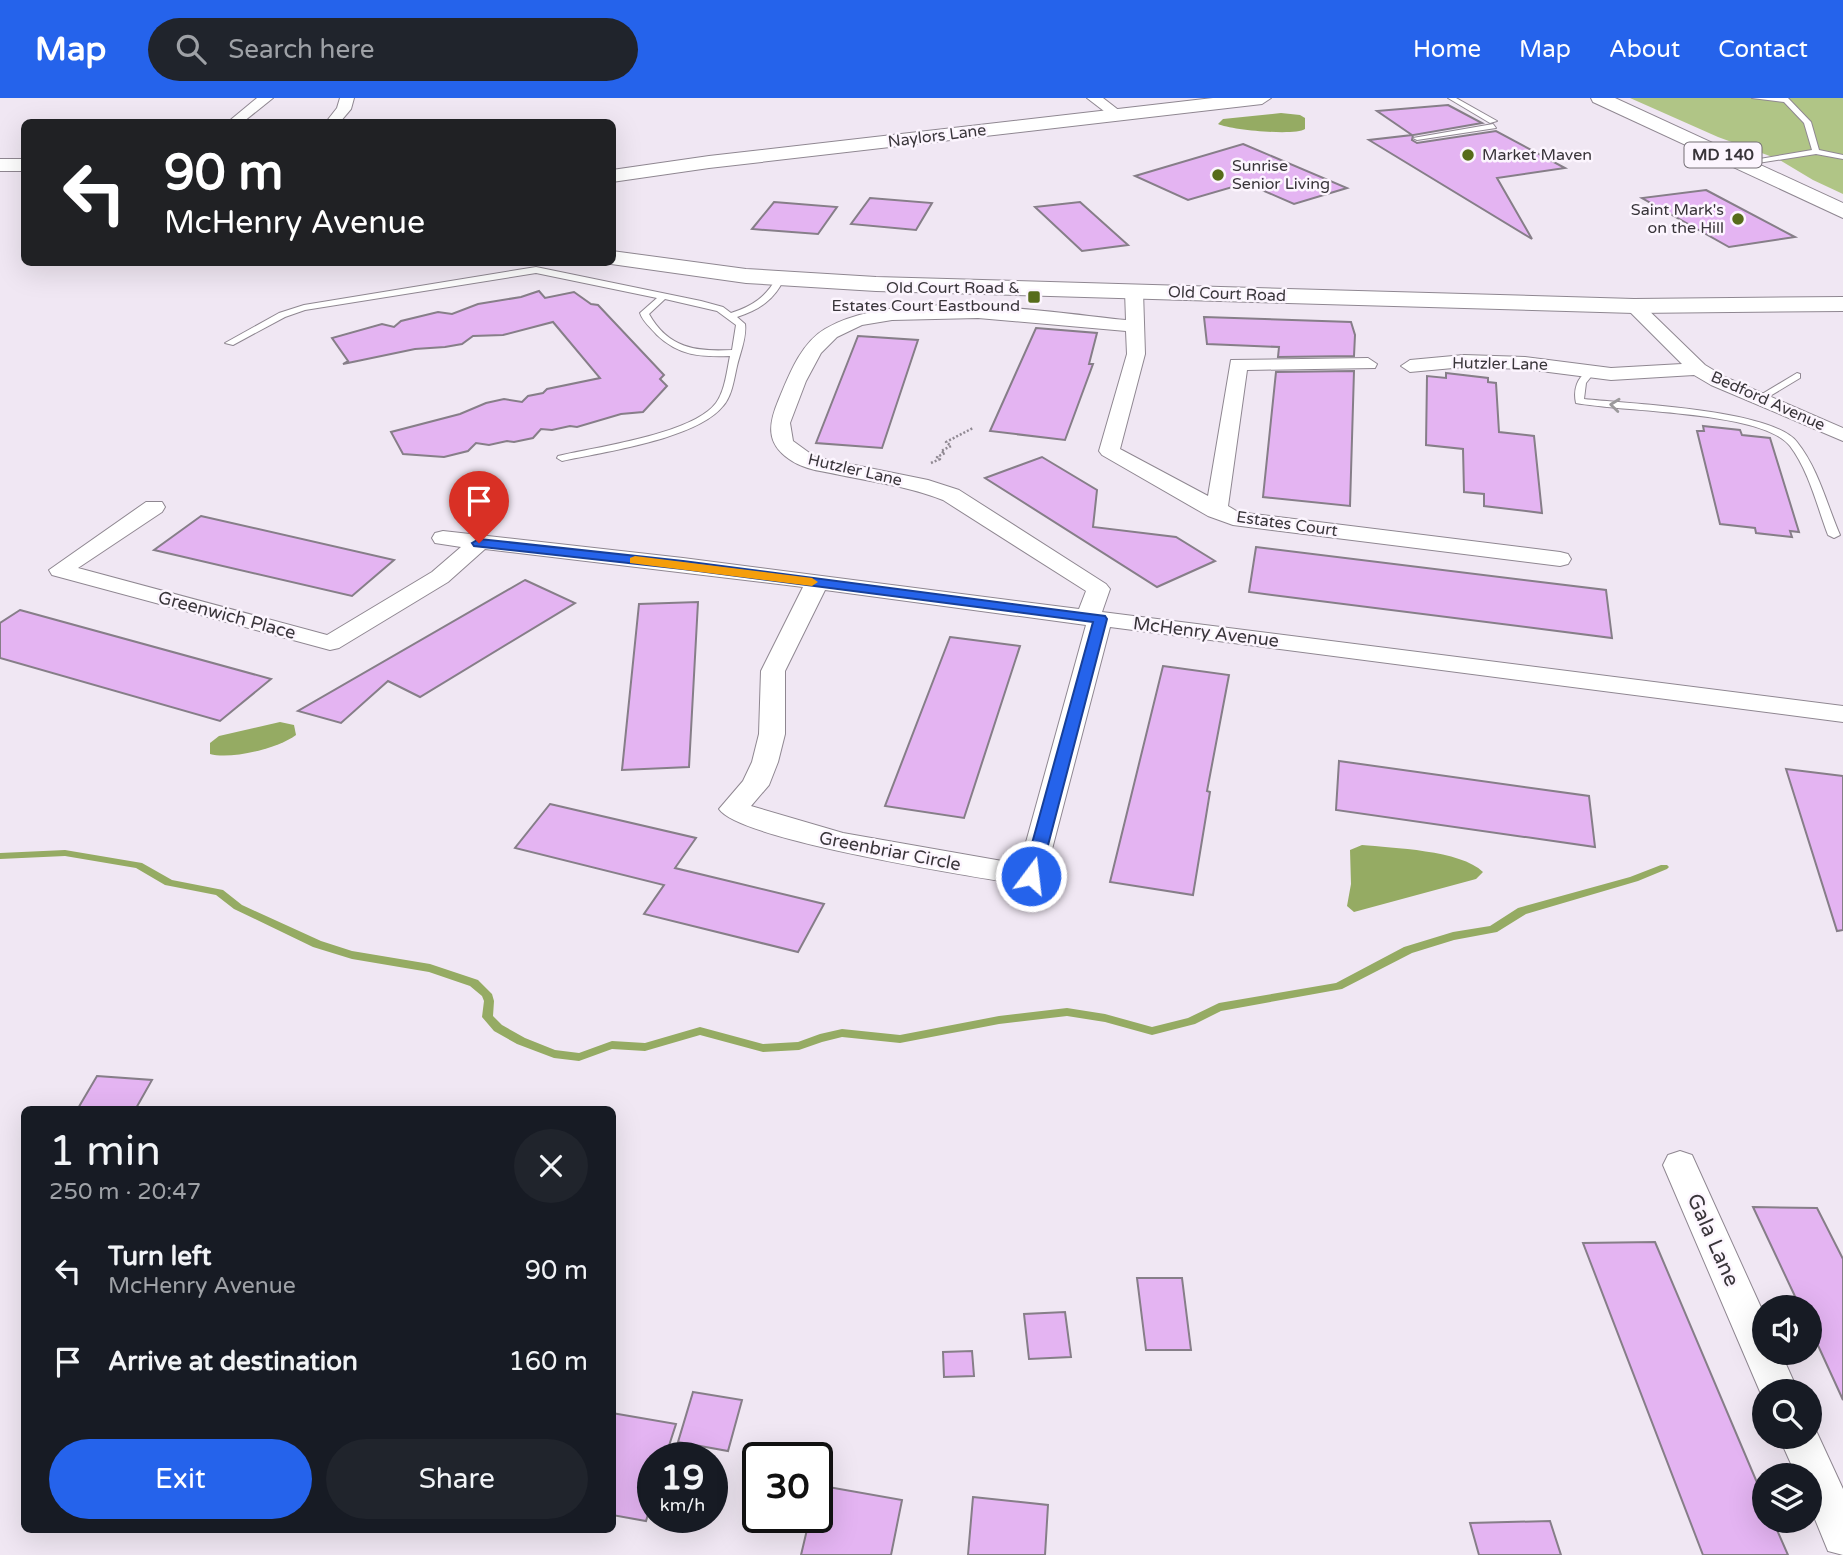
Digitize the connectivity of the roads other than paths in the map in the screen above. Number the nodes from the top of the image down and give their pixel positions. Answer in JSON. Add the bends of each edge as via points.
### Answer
{"nodes":[{"id":1,"x":266,"y":98,"type":"edge"},
{"id":2,"x":347,"y":98,"type":"edge"},
{"id":3,"x":1094,"y":98,"type":"edge"},
{"id":4,"x":1262,"y":98,"type":"edge"},
{"id":5,"x":1451,"y":98,"type":"edge"},
{"id":6,"x":1601,"y":98,"type":"edge"},
{"id":7,"x":1755,"y":98,"type":"edge"},
{"id":8,"x":1785,"y":99,"type":"edge"},
{"id":9,"x":1118,"y":115,"type":"junction"},
{"id":10,"x":240,"y":119,"type":"edge"},
{"id":11,"x":336,"y":119,"type":"edge"},
{"id":12,"x":1416,"y":138,"type":"dead end"},
{"id":13,"x":1816,"y":152,"type":"junction"},
{"id":14,"x":1843,"y":157,"type":"edge"},
{"id":15,"x":1742,"y":164,"type":"junction"},
{"id":16,"x":0,"y":165,"type":"edge"},
{"id":17,"x":21,"y":166,"type":"edge"},
{"id":18,"x":616,"y":175,"type":"edge"},
{"id":19,"x":1843,"y":211,"type":"edge"},
{"id":20,"x":616,"y":259,"type":"edge"},
{"id":21,"x":780,"y":279,"type":"junction"},
{"id":22,"x":1134,"y":291,"type":"junction"},
{"id":23,"x":664,"y":296,"type":"junction"},
{"id":24,"x":1843,"y":303,"type":"edge"},
{"id":25,"x":1634,"y":306,"type":"junction"},
{"id":26,"x":732,"y":316,"type":"junction"},
{"id":27,"x":1136,"y":326,"type":"junction"},
{"id":28,"x":229,"y":344,"type":"dead end"},
{"id":29,"x":735,"y":353,"type":"junction"},
{"id":30,"x":1368,"y":364,"type":"dead end"},
{"id":31,"x":1410,"y":366,"type":"dead end"},
{"id":32,"x":1698,"y":369,"type":"junction"},
{"id":33,"x":1589,"y":373,"type":"junction"},
{"id":34,"x":1797,"y":376,"type":"dead end"},
{"id":35,"x":1757,"y":400,"type":"junction"},
{"id":36,"x":1843,"y":435,"type":"edge"},
{"id":37,"x":562,"y":458,"type":"dead end"},
{"id":38,"x":154,"y":507,"type":"dead end"},
{"id":39,"x":1216,"y":511,"type":"junction"},
{"id":40,"x":1834,"y":535,"type":"dead end"},
{"id":41,"x":443,"y":538,"type":"dead end"},
{"id":42,"x":479,"y":543,"type":"junction"},
{"id":43,"x":1560,"y":559,"type":"dead end"},
{"id":44,"x":817,"y":583,"type":"junction"},
{"id":45,"x":1094,"y":618,"type":"junction"},
{"id":46,"x":1843,"y":714,"type":"edge"},
{"id":47,"x":1680,"y":1165,"type":"dead end"},
{"id":48,"x":1774,"y":1379,"type":"edge"},
{"id":49,"x":1804,"y":1449,"type":"edge"},
{"id":50,"x":1843,"y":1536,"type":"edge"}],
"edges":[{"from":1,"to":10,"type":"street"},
{"from":2,"to":11,"type":"street"},
{"from":3,"to":9,"type":"street"},
{"from":4,"to":9,"type":"main road","name":"Naylors Lane"},
{"from":5,"to":12,"type":"lane","via":[[1493,123]]},
{"from":6,"to":15,"type":"main road","number":"MD 140"},
{"from":7,"to":8,"type":"lane"},
{"from":8,"to":13,"type":"lane","via":[[1807,121]]},
{"from":9,"to":18,"type":"main road","name":"Naylors Lane"},
{"from":13,"to":14,"type":"lane"},
{"from":13,"to":15,"type":"lane"},
{"from":15,"to":19,"type":"main road","number":"MD 140"},
{"from":16,"to":17,"type":"main road"},
{"from":20,"to":21,"type":"main road","name":"Old Court Road"},
{"from":21,"to":22,"type":"main road","name":"Old Court Road"},
{"from":21,"to":26,"type":"lane","via":[[766,302]]},
{"from":22,"to":25,"type":"main road","name":"Old Court Road"},
{"from":22,"to":27,"type":"street","name":"Estates Court"},
{"from":23,"to":26,"type":"lane"},
{"from":23,"to":28,"type":"lane","via":[[550,272],[520,271],[304,308]]},
{"from":23,"to":29,"type":"lane","via":[[644,313],[675,347],[701,354]]},
{"from":24,"to":25,"type":"main road","name":"Old Court Road"},
{"from":25,"to":32,"type":"street","name":"Bedford Avenue"},
{"from":26,"to":29,"type":"lane","via":[[741,331]]},
{"from":27,"to":39,"type":"street","name":"Estates Court","via":[[1136,354],[1109,450]]},
{"from":27,"to":45,"type":"street","name":"Hutzler Lane","via":[[931,312],[881,315],[844,326],[811,354],[779,422],[784,446],[810,462],[928,486],[951,495],[1098,589]]},
{"from":29,"to":37,"type":"lane","via":[[720,403],[708,416],[677,429]]},
{"from":30,"to":39,"type":"street","via":[[1238,363]]},
{"from":31,"to":33,"type":"street","name":"Hutzler Lane","via":[[1464,361],[1525,363]]},
{"from":32,"to":33,"type":"street","name":"Hutzler Lane"},
{"from":32,"to":35,"type":"street","name":"Bedford Avenue"},
{"from":40,"to":33,"type":"lane","one_way":true,"via":[[1798,449],[1787,437],[1742,419],[1579,401],[1581,383]]},
{"from":34,"to":35,"type":"lane"},
{"from":35,"to":36,"type":"street","name":"Bedford Avenue"},
{"from":38,"to":42,"type":"street","name":"Greenwich Place","via":[[60,570],[330,643],[440,577]]},
{"from":39,"to":43,"type":"street","name":"Estates Court","via":[[1233,518]]},
{"from":41,"to":42,"type":"street","name":"McHenry Avenue"},
{"from":42,"to":44,"type":"street","name":"McHenry Avenue"},
{"from":44,"to":45,"type":"street","name":"McHenry Avenue"},
{"from":44,"to":45,"type":"street","name":"Greenbriar Circle","via":[[773,671],[772,734],[765,762],[755,785],[733,809],[839,843],[1031,876]]},
{"from":45,"to":46,"type":"street","name":"McHenry Avenue"},
{"from":47,"to":48,"type":"street","name":"Gala Lane"},
{"from":49,"to":50,"type":"street"}]}
